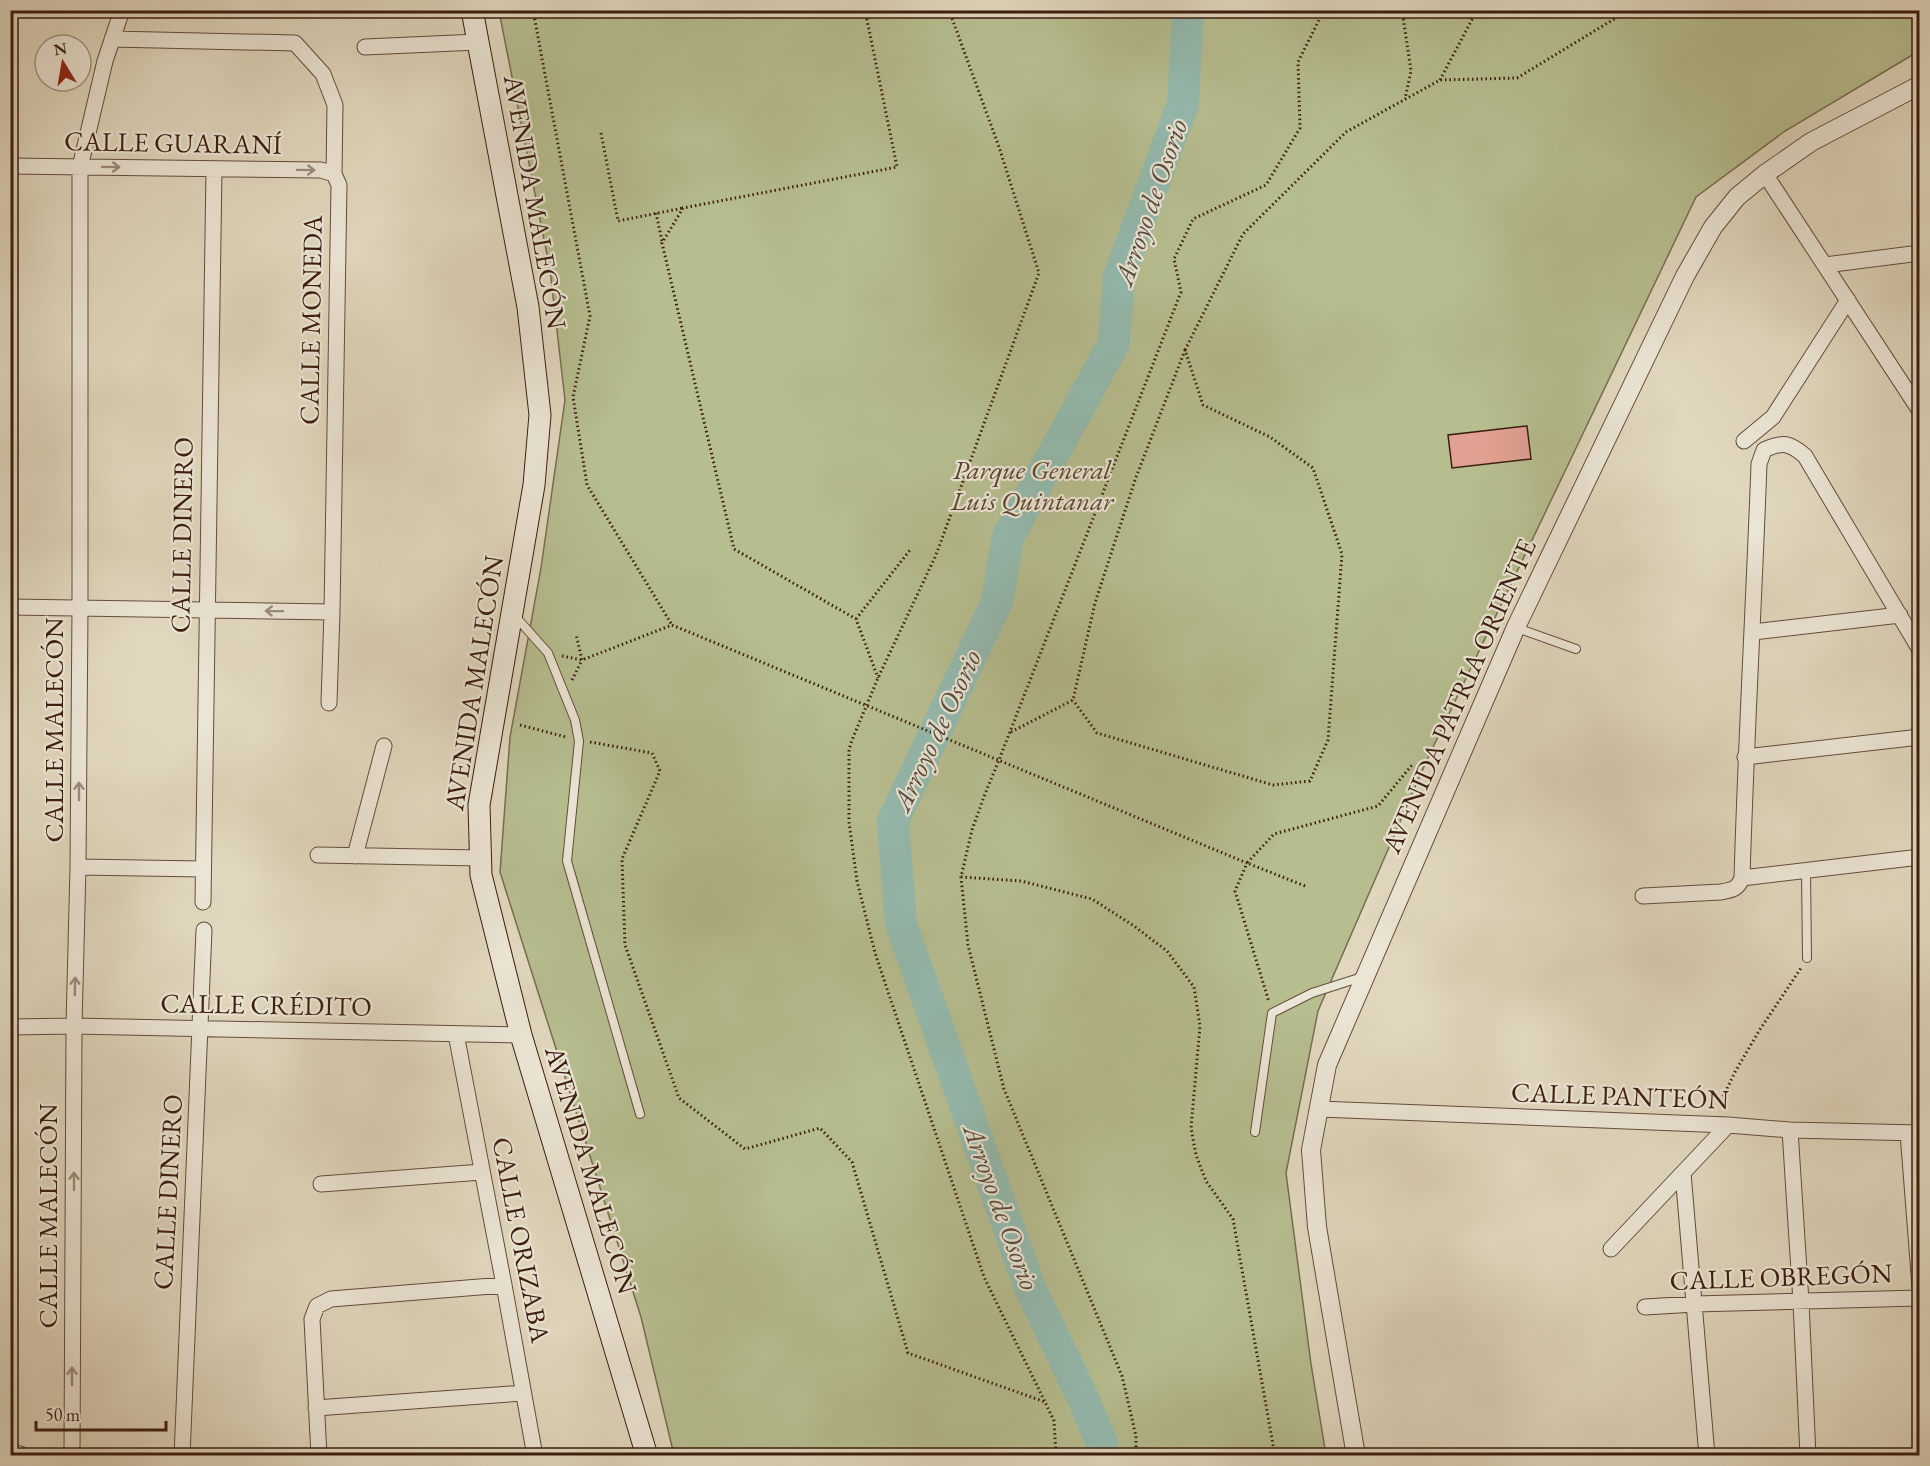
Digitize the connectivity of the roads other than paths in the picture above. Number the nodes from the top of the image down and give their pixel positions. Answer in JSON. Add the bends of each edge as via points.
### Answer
{"nodes":[{"id":1,"x":122,"y":10,"type":"edge"},
{"id":2,"x":472,"y":10,"type":"edge"},
{"id":3,"x":112,"y":39,"type":"junction"},
{"id":4,"x":478,"y":42,"type":"junction"},
{"id":5,"x":365,"y":47,"type":"dead end"},
{"id":6,"x":1920,"y":84,"type":"edge"},
{"id":7,"x":10,"y":166,"type":"edge"},
{"id":8,"x":80,"y":167,"type":"junction"},
{"id":9,"x":214,"y":169,"type":"junction"},
{"id":10,"x":334,"y":174,"type":"junction"},
{"id":11,"x":1765,"y":174,"type":"junction"},
{"id":12,"x":1920,"y":253,"type":"edge"},
{"id":13,"x":1825,"y":265,"type":"junction"},
{"id":14,"x":1848,"y":300,"type":"junction"},
{"id":15,"x":1920,"y":411,"type":"edge"},
{"id":16,"x":1744,"y":441,"type":"dead end"},
{"id":17,"x":10,"y":607,"type":"edge"},
{"id":18,"x":80,"y":608,"type":"junction"},
{"id":19,"x":206,"y":609,"type":"junction"},
{"id":20,"x":332,"y":612,"type":"junction"},
{"id":21,"x":512,"y":612,"type":"junction"},
{"id":22,"x":1900,"y":615,"type":"junction"},
{"id":23,"x":1516,"y":627,"type":"junction"},
{"id":24,"x":1753,"y":632,"type":"junction"},
{"id":25,"x":1576,"y":649,"type":"dead end"},
{"id":26,"x":1920,"y":650,"type":"edge"},
{"id":27,"x":329,"y":703,"type":"dead end"},
{"id":28,"x":1920,"y":736,"type":"edge"},
{"id":29,"x":384,"y":746,"type":"dead end"},
{"id":30,"x":1745,"y":757,"type":"junction"},
{"id":31,"x":318,"y":855,"type":"dead end"},
{"id":32,"x":354,"y":856,"type":"junction"},
{"id":33,"x":1920,"y":857,"type":"edge"},
{"id":34,"x":481,"y":858,"type":"junction"},
{"id":35,"x":78,"y":867,"type":"junction"},
{"id":36,"x":203,"y":869,"type":"junction"},
{"id":37,"x":1806,"y":871,"type":"junction"},
{"id":38,"x":1742,"y":878,"type":"junction"},
{"id":39,"x":1643,"y":896,"type":"dead end"},
{"id":40,"x":203,"y":902,"type":"dead end"},
{"id":41,"x":204,"y":930,"type":"dead end"},
{"id":42,"x":1807,"y":958,"type":"road end"},
{"id":43,"x":1365,"y":976,"type":"junction"},
{"id":44,"x":74,"y":1026,"type":"junction"},
{"id":45,"x":10,"y":1027,"type":"edge"},
{"id":46,"x":201,"y":1030,"type":"junction"},
{"id":47,"x":456,"y":1034,"type":"junction"},
{"id":48,"x":521,"y":1035,"type":"junction"},
{"id":49,"x":1319,"y":1108,"type":"junction"},
{"id":50,"x":640,"y":1114,"type":"dead end"},
{"id":51,"x":1728,"y":1125,"type":"junction"},
{"id":52,"x":1790,"y":1130,"type":"junction"},
{"id":53,"x":1255,"y":1132,"type":"dead end"},
{"id":54,"x":1914,"y":1133,"type":"edge"},
{"id":55,"x":482,"y":1172,"type":"junction"},
{"id":56,"x":1683,"y":1173,"type":"junction"},
{"id":57,"x":321,"y":1184,"type":"dead end"},
{"id":58,"x":1611,"y":1250,"type":"dead end"},
{"id":59,"x":504,"y":1284,"type":"junction"},
{"id":60,"x":1920,"y":1287,"type":"edge"},
{"id":61,"x":1920,"y":1298,"type":"edge"},
{"id":62,"x":1801,"y":1302,"type":"junction"},
{"id":63,"x":1695,"y":1304,"type":"junction"},
{"id":64,"x":1645,"y":1307,"type":"dead end"},
{"id":65,"x":523,"y":1393,"type":"junction"},
{"id":66,"x":316,"y":1408,"type":"junction"},
{"id":67,"x":10,"y":1453,"type":"edge"},
{"id":68,"x":21,"y":1455,"type":"edge"},
{"id":69,"x":72,"y":1455,"type":"edge"},
{"id":70,"x":182,"y":1455,"type":"edge"},
{"id":71,"x":319,"y":1455,"type":"edge"},
{"id":72,"x":534,"y":1455,"type":"edge"},
{"id":73,"x":647,"y":1455,"type":"edge"},
{"id":74,"x":1356,"y":1455,"type":"edge"},
{"id":75,"x":1707,"y":1455,"type":"edge"},
{"id":76,"x":1808,"y":1455,"type":"edge"}],
"edges":[{"from":1,"to":3,"type":"street","name":"CALLE MALECÓN"},
{"from":2,"to":4,"type":"main road","name":"AVENIDA MALECÓN"},
{"from":3,"to":8,"type":"street","name":"CALLE MALECÓN"},
{"from":3,"to":10,"type":"street","name":"CALLE MONEDA","via":[[295,43],[323,74],[335,105]]},
{"from":4,"to":5,"type":"street"},
{"from":4,"to":21,"type":"main road","name":"AVENIDA MALECÓN","via":[[528,307],[540,415],[534,485]]},
{"from":6,"to":11,"type":"street","name":"AVENIDA PATRIA ORIENTE","via":[[1811,142]]},
{"from":7,"to":8,"type":"street","name":"CALLE GUARANÍ"},
{"from":8,"to":9,"type":"street","name":"CALLE GUARANÍ","one_way":true},
{"from":8,"to":18,"type":"street","name":"CALLE MALECÓN"},
{"from":9,"to":10,"type":"street","name":"CALLE GUARANÍ","one_way":true,"via":[[321,170]]},
{"from":9,"to":19,"type":"street","name":"CALLE DINERO"},
{"from":10,"to":20,"type":"street","name":"CALLE MONEDA","via":[[339,186]]},
{"from":11,"to":13,"type":"street"},
{"from":11,"to":23,"type":"street","name":"AVENIDA PATRIA ORIENTE","via":[[1737,197],[1713,227],[1685,276]]},
{"from":12,"to":13,"type":"street"},
{"from":13,"to":14,"type":"street"},
{"from":14,"to":15,"type":"street"},
{"from":14,"to":16,"type":"street","via":[[1773,417]]},
{"from":17,"to":18,"type":"street"},
{"from":18,"to":19,"type":"street"},
{"from":35,"to":18,"type":"street","name":"CALLE MALECÓN","one_way":true},
{"from":20,"to":19,"type":"street","one_way":true},
{"from":19,"to":36,"type":"street","name":"CALLE DINERO"},
{"from":20,"to":27,"type":"street","name":"CALLE MONEDA"},
{"from":21,"to":34,"type":"main road","name":"AVENIDA MALECÓN","via":[[479,805]]},
{"from":21,"to":50,"type":"lane","via":[[548,653],[575,720],[579,741],[567,861]]},
{"from":22,"to":24,"type":"street"},
{"from":22,"to":24,"type":"street","via":[[1805,456],[1793,446],[1777,444],[1764,450],[1759,464]]},
{"from":22,"to":26,"type":"street"},
{"from":23,"to":25,"type":"lane"},
{"from":23,"to":43,"type":"street","name":"AVENIDA PATRIA ORIENTE"},
{"from":24,"to":30,"type":"street"},
{"from":28,"to":30,"type":"street"},
{"from":29,"to":32,"type":"street"},
{"from":30,"to":38,"type":"street"},
{"from":31,"to":32,"type":"street"},
{"from":32,"to":34,"type":"street"},
{"from":33,"to":37,"type":"street"},
{"from":34,"to":48,"type":"main road","name":"AVENIDA MALECÓN","via":[[481,875]]},
{"from":35,"to":36,"type":"street"},
{"from":44,"to":35,"type":"street","name":"CALLE MALECÓN","one_way":true},
{"from":36,"to":40,"type":"street","name":"CALLE DINERO"},
{"from":37,"to":38,"type":"street"},
{"from":37,"to":42,"type":"lane"},
{"from":38,"to":39,"type":"street","via":[[1733,890]]},
{"from":41,"to":46,"type":"street","name":"CALLE DINERO"},
{"from":43,"to":49,"type":"street","name":"AVENIDA PATRIA ORIENTE","via":[[1327,1065]]},
{"from":43,"to":53,"type":"lane","via":[[1312,993],[1272,1012]]},
{"from":44,"to":45,"type":"street","name":"CALLE CRÉDITO"},
{"from":44,"to":46,"type":"street","name":"CALLE CRÉDITO"},
{"from":69,"to":44,"type":"street","name":"CALLE MALECÓN","one_way":true},
{"from":46,"to":47,"type":"street","name":"CALLE CRÉDITO"},
{"from":46,"to":70,"type":"street","name":"CALLE DINERO"},
{"from":47,"to":48,"type":"street","name":"CALLE CRÉDITO"},
{"from":47,"to":55,"type":"street","name":"CALLE ORIZABA"},
{"from":48,"to":73,"type":"main road","name":"AVENIDA MALECÓN"},
{"from":49,"to":51,"type":"street","name":"CALLE PANTEÓN"},
{"from":49,"to":74,"type":"street","name":"AVENIDA PATRIA ORIENTE","via":[[1311,1150],[1317,1227]]},
{"from":51,"to":52,"type":"street","name":"CALLE PANTEÓN"},
{"from":51,"to":56,"type":"street"},
{"from":52,"to":54,"type":"street","name":"CALLE PANTEÓN"},
{"from":52,"to":62,"type":"street"},
{"from":54,"to":60,"type":"street"},
{"from":55,"to":57,"type":"street"},
{"from":55,"to":59,"type":"street","name":"CALLE ORIZABA"},
{"from":56,"to":58,"type":"street"},
{"from":56,"to":63,"type":"street"},
{"from":59,"to":65,"type":"street","name":"CALLE ORIZABA"},
{"from":59,"to":66,"type":"street","via":[[331,1299],[317,1306],[312,1319]]},
{"from":61,"to":62,"type":"street","name":"CALLE OBREGÓN"},
{"from":62,"to":63,"type":"street","name":"CALLE OBREGÓN"},
{"from":62,"to":76,"type":"street"},
{"from":63,"to":64,"type":"street","name":"CALLE OBREGÓN"},
{"from":63,"to":75,"type":"street"},
{"from":65,"to":66,"type":"street"},
{"from":65,"to":72,"type":"street","name":"CALLE ORIZABA"},
{"from":66,"to":71,"type":"street"},
{"from":67,"to":68,"type":"street"}]}
